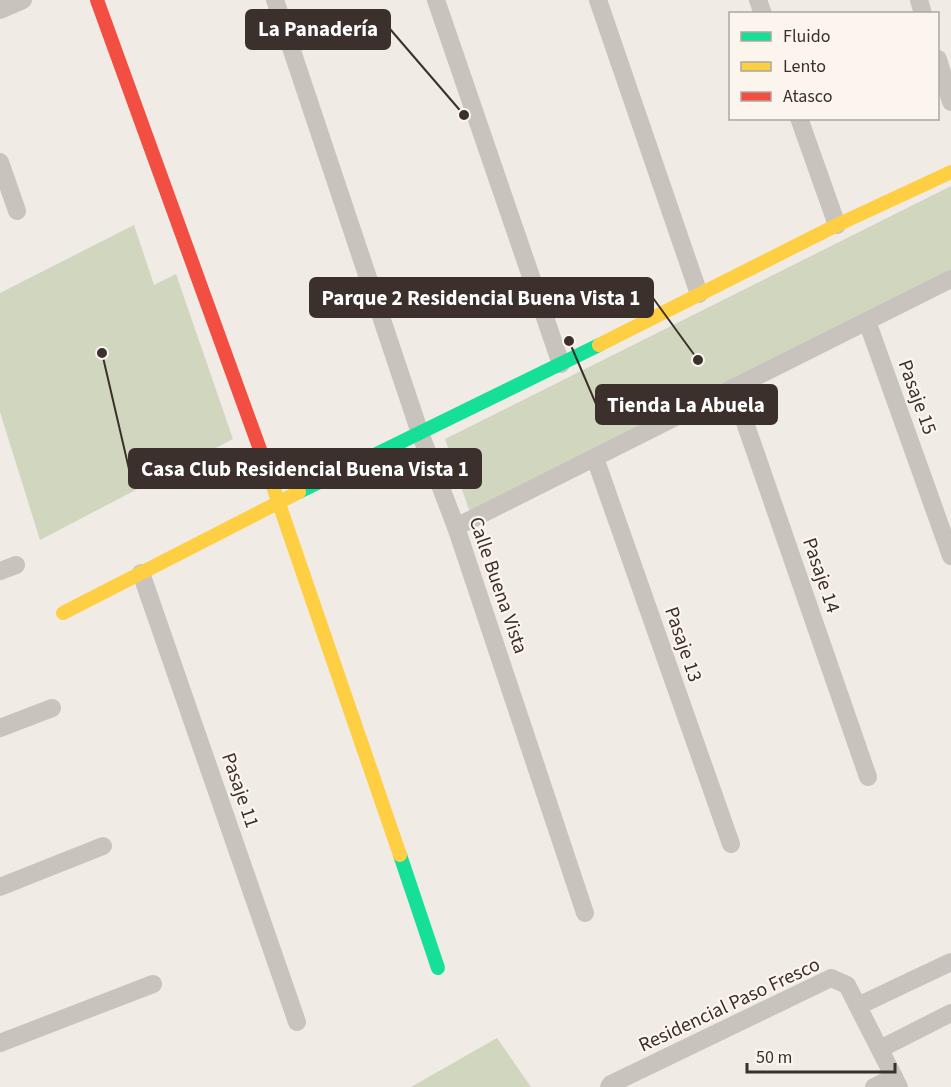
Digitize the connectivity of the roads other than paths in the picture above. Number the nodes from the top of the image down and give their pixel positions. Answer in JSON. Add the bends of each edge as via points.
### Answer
{"nodes":[{"id":1,"x":23,"y":0,"type":"edge"},
{"id":2,"x":97,"y":0,"type":"edge"},
{"id":3,"x":274,"y":0,"type":"edge"},
{"id":4,"x":436,"y":0,"type":"edge"},
{"id":5,"x":597,"y":0,"type":"edge"},
{"id":6,"x":0,"y":10,"type":"edge"},
{"id":7,"x":939,"y":62,"type":"edge"},
{"id":8,"x":951,"y":102,"type":"edge"},
{"id":9,"x":800,"y":120,"type":"edge"},
{"id":10,"x":0,"y":162,"type":"edge"},
{"id":11,"x":951,"y":172,"type":"edge"},
{"id":12,"x":17,"y":211,"type":"dead end"},
{"id":13,"x":837,"y":225,"type":"junction"},
{"id":14,"x":951,"y":279,"type":"edge"},
{"id":15,"x":699,"y":294,"type":"junction"},
{"id":16,"x":867,"y":321,"type":"junction"},
{"id":17,"x":561,"y":364,"type":"junction"},
{"id":18,"x":733,"y":388,"type":"junction"},
{"id":19,"x":420,"y":433,"type":"junction"},
{"id":20,"x":595,"y":458,"type":"junction"},
{"id":21,"x":279,"y":502,"type":"junction"},
{"id":22,"x":456,"y":527,"type":"junction"},
{"id":23,"x":951,"y":556,"type":"edge"},
{"id":24,"x":141,"y":573,"type":"junction"},
{"id":25,"x":63,"y":613,"type":"dead end"},
{"id":26,"x":52,"y":708,"type":"dead end"},
{"id":27,"x":0,"y":728,"type":"edge"},
{"id":28,"x":868,"y":777,"type":"dead end"},
{"id":29,"x":731,"y":844,"type":"dead end"},
{"id":30,"x":103,"y":846,"type":"dead end"},
{"id":31,"x":0,"y":887,"type":"edge"},
{"id":32,"x":585,"y":913,"type":"dead end"},
{"id":33,"x":951,"y":962,"type":"edge"},
{"id":34,"x":438,"y":968,"type":"dead end"},
{"id":35,"x":153,"y":984,"type":"dead end"},
{"id":36,"x":858,"y":1006,"type":"junction"},
{"id":37,"x":951,"y":1013,"type":"edge"},
{"id":38,"x":297,"y":1022,"type":"dead end"},
{"id":39,"x":0,"y":1043,"type":"edge"},
{"id":40,"x":880,"y":1049,"type":"junction"},
{"id":41,"x":897,"y":1082,"type":"edge"},
{"id":42,"x":609,"y":1087,"type":"edge"},
{"id":43,"x":874,"y":1087,"type":"edge"}],
"edges":[{"from":1,"to":6,"type":"street"},
{"from":2,"to":21,"type":"street"},
{"from":3,"to":19,"type":"street","name":"Calle Buena Vista"},
{"from":4,"to":17,"type":"street"},
{"from":5,"to":15,"type":"street"},
{"from":7,"to":8,"type":"street"},
{"from":9,"to":13,"type":"street"},
{"from":10,"to":12,"type":"street"},
{"from":11,"to":13,"type":"street"},
{"from":13,"to":15,"type":"street"},
{"from":14,"to":16,"type":"street"},
{"from":15,"to":17,"type":"street"},
{"from":16,"to":18,"type":"street"},
{"from":16,"to":23,"type":"street","name":"Pasaje 15"},
{"from":17,"to":19,"type":"street"},
{"from":18,"to":20,"type":"street"},
{"from":18,"to":28,"type":"street","name":"Pasaje 14"},
{"from":19,"to":21,"type":"street"},
{"from":19,"to":22,"type":"street","name":"Calle Buena Vista"},
{"from":20,"to":22,"type":"street"},
{"from":20,"to":29,"type":"street","name":"Pasaje 13"},
{"from":21,"to":24,"type":"street"},
{"from":21,"to":34,"type":"street"},
{"from":22,"to":32,"type":"street","name":"Calle Buena Vista"},
{"from":24,"to":25,"type":"street"},
{"from":24,"to":38,"type":"street","name":"Pasaje 11"},
{"from":26,"to":27,"type":"street"},
{"from":30,"to":31,"type":"street"},
{"from":33,"to":36,"type":"street"},
{"from":35,"to":39,"type":"street"},
{"from":36,"to":40,"type":"street","name":"Residencial Paso Fresco"},
{"from":36,"to":42,"type":"street","name":"Residencial Paso Fresco","via":[[847,985],[831,978]]},
{"from":37,"to":40,"type":"street"},
{"from":40,"to":41,"type":"street","name":"Residencial Paso Fresco"},
{"from":41,"to":43,"type":"street","name":"Residencial Paso Fresco"}]}
